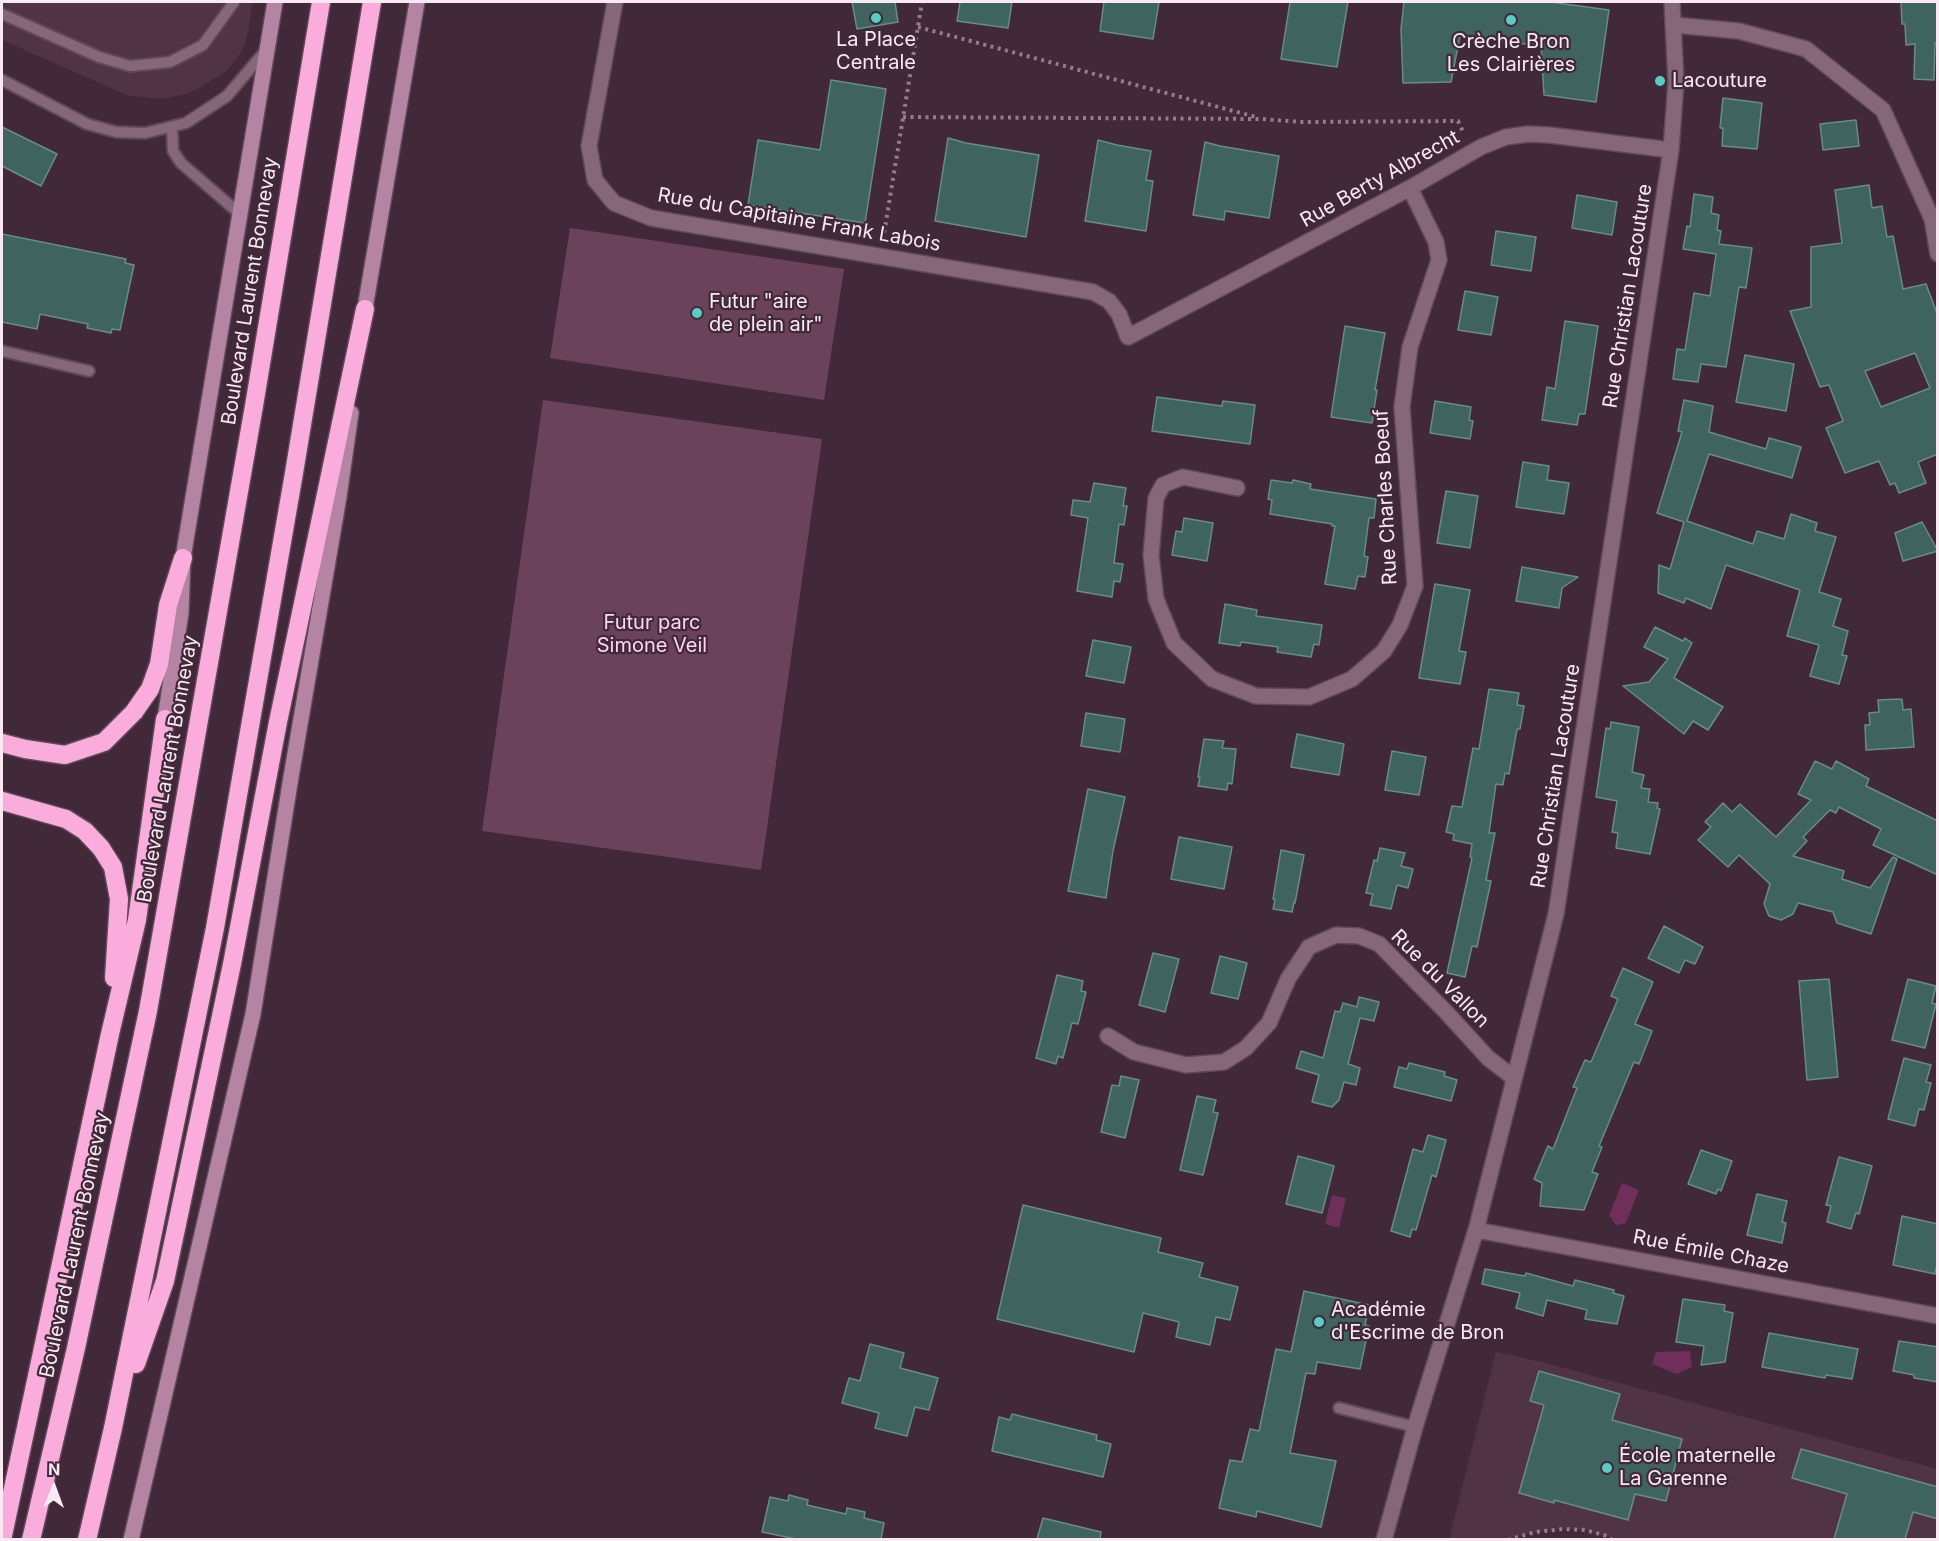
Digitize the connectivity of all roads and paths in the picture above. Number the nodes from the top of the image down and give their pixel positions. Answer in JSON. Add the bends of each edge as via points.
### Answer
{"nodes":[{"id":1,"x":234,"y":2,"type":"edge"},
{"id":2,"x":275,"y":2,"type":"edge"},
{"id":3,"x":321,"y":2,"type":"edge"},
{"id":4,"x":372,"y":2,"type":"edge"},
{"id":5,"x":417,"y":2,"type":"edge"},
{"id":6,"x":615,"y":2,"type":"edge"},
{"id":7,"x":922,"y":2,"type":"edge"},
{"id":8,"x":1672,"y":2,"type":"edge"},
{"id":9,"x":2,"y":14,"type":"edge"},
{"id":10,"x":1674,"y":25,"type":"junction"},
{"id":11,"x":918,"y":27,"type":"junction"},
{"id":12,"x":267,"y":49,"type":"junction"},
{"id":13,"x":2,"y":80,"type":"edge"},
{"id":14,"x":903,"y":117,"type":"junction"},
{"id":15,"x":1262,"y":119,"type":"junction"},
{"id":16,"x":172,"y":127,"type":"junction"},
{"id":17,"x":1671,"y":150,"type":"junction"},
{"id":18,"x":1473,"y":152,"type":"junction"},
{"id":19,"x":1410,"y":189,"type":"junction"},
{"id":20,"x":240,"y":213,"type":"junction"},
{"id":21,"x":1938,"y":254,"type":"edge"},
{"id":22,"x":880,"y":255,"type":"junction"},
{"id":23,"x":365,"y":309,"type":"junction"},
{"id":24,"x":1128,"y":337,"type":"joint"},
{"id":25,"x":2,"y":351,"type":"edge"},
{"id":26,"x":89,"y":371,"type":"dead end"},
{"id":27,"x":1237,"y":488,"type":"dead end"},
{"id":28,"x":183,"y":558,"type":"junction"},
{"id":29,"x":165,"y":719,"type":"joint"},
{"id":30,"x":2,"y":743,"type":"edge"},
{"id":31,"x":2,"y":801,"type":"edge"},
{"id":32,"x":110,"y":1034,"type":"junction"},
{"id":33,"x":1108,"y":1036,"type":"dead end"},
{"id":34,"x":1514,"y":1077,"type":"junction"},
{"id":35,"x":1476,"y":1230,"type":"junction"},
{"id":36,"x":1938,"y":1316,"type":"edge"},
{"id":37,"x":1339,"y":1408,"type":"dead end"},
{"id":38,"x":1415,"y":1427,"type":"junction"},
{"id":39,"x":113,"y":1428,"type":"junction"},
{"id":40,"x":2,"y":1539,"type":"edge"},
{"id":41,"x":31,"y":1539,"type":"edge"},
{"id":42,"x":87,"y":1539,"type":"edge"},
{"id":43,"x":131,"y":1539,"type":"edge"},
{"id":44,"x":1384,"y":1539,"type":"edge"},
{"id":45,"x":1508,"y":1539,"type":"edge"},
{"id":46,"x":1612,"y":1539,"type":"edge"}],
"edges":[{"from":1,"to":9,"type":"lane","via":[[203,45],[170,62],[130,66],[99,57]]},
{"from":2,"to":12,"type":"main road"},
{"from":3,"to":41,"type":"highway","name":"Boulevard Laurent Bonnevay","via":[[148,1011]]},
{"from":4,"to":39,"type":"highway","via":[[215,928]]},
{"from":5,"to":23,"type":"main road"},
{"from":6,"to":22,"type":"street","name":"Rue du Capitaine Frank Labois","via":[[589,146],[594,180],[614,203],[651,218]]},
{"from":7,"to":11,"type":"path"},
{"from":8,"to":10,"type":"street","name":"Rue Christian Lacouture"},
{"from":10,"to":17,"type":"street","name":"Rue Christian Lacouture","via":[[1676,82]]},
{"from":10,"to":21,"type":"street","via":[[1739,31],[1806,49],[1883,110],[1932,219]]},
{"from":11,"to":14,"type":"path"},
{"from":11,"to":15,"type":"path"},
{"from":12,"to":16,"type":"lane","via":[[227,96],[186,123]]},
{"from":12,"to":20,"type":"main road"},
{"from":13,"to":16,"type":"lane","via":[[87,124],[116,132],[145,133]]},
{"from":14,"to":15,"type":"path"},
{"from":14,"to":22,"type":"path"},
{"from":15,"to":18,"type":"path","via":[[1458,121]]},
{"from":16,"to":20,"type":"lane","via":[[173,152],[181,164]]},
{"from":17,"to":18,"type":"street","name":"Rue Berty Albrecht","via":[[1528,134],[1506,137]]},
{"from":17,"to":34,"type":"street","name":"Rue Christian Lacouture","via":[[1556,914]]},
{"from":18,"to":19,"type":"street","name":"Rue Berty Albrecht"},
{"from":19,"to":24,"type":"street","name":"Rue Berty Albrecht"},
{"from":19,"to":27,"type":"street","name":"Rue Charles Boeuf","via":[[1436,242],[1439,260],[1410,347],[1402,407],[1415,586],[1400,625],[1384,651],[1352,679],[1309,697],[1256,696],[1212,679],[1174,643],[1156,599],[1151,555],[1156,498],[1163,485],[1183,477]]},
{"from":20,"to":28,"type":"main road"},
{"from":22,"to":24,"type":"street","name":"Rue du Capitaine Frank Labois","via":[[1093,292],[1114,307]]},
{"from":23,"to":39,"type":"highway","via":[[165,1281]]},
{"from":23,"to":43,"type":"main road","via":[[339,497],[253,1014]]},
{"from":25,"to":26,"type":"lane"},
{"from":28,"to":29,"type":"main road","via":[[181,613]]},
{"from":28,"to":30,"type":"highway","via":[[168,606],[159,664],[150,688],[134,712],[104,742],[64,755]]},
{"from":29,"to":32,"type":"highway","via":[[137,920]]},
{"from":31,"to":32,"type":"highway","via":[[66,819],[85,831],[113,867],[119,899]]},
{"from":32,"to":40,"type":"highway"},
{"from":33,"to":34,"type":"street","name":"Rue du Vallon","via":[[1134,1052],[1186,1065],[1224,1062],[1246,1048],[1269,1023],[1288,979],[1309,947],[1336,934],[1359,936],[1379,944],[1488,1058]]},
{"from":34,"to":35,"type":"street","name":"Rue Christian Lacouture"},
{"from":35,"to":36,"type":"street","name":"Rue Émile Chaze"},
{"from":35,"to":38,"type":"street","name":"Rue Christian Lacouture"},
{"from":37,"to":38,"type":"lane"},
{"from":38,"to":44,"type":"street","name":"Rue Christian Lacouture"},
{"from":39,"to":42,"type":"highway"},
{"from":45,"to":46,"type":"path","via":[[1563,1529],[1585,1530]]}]}
